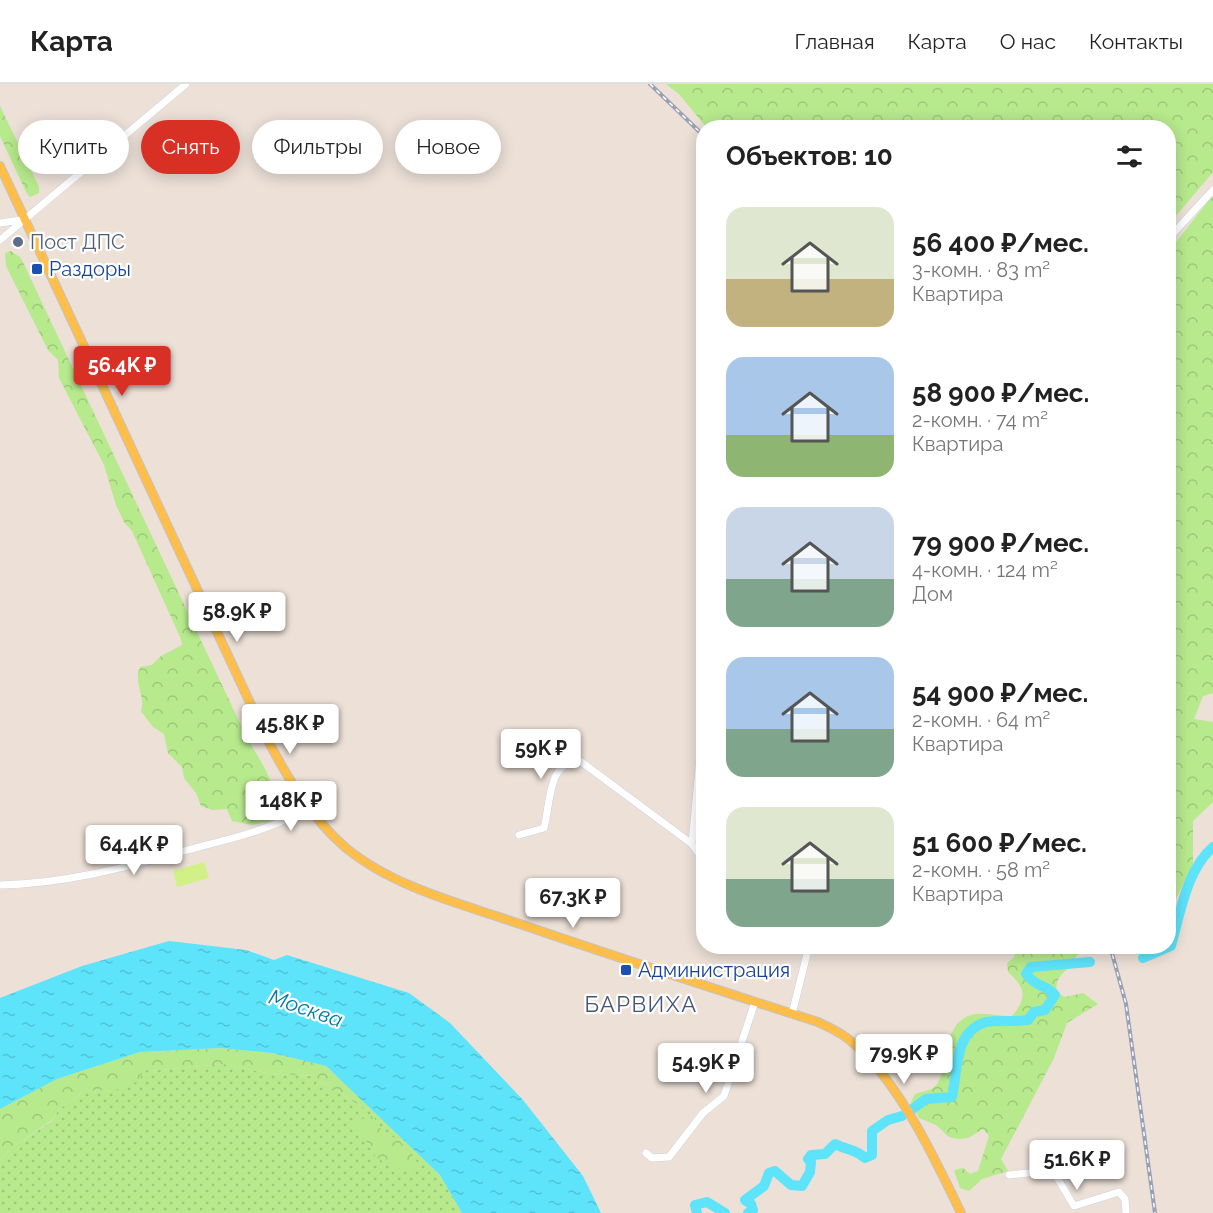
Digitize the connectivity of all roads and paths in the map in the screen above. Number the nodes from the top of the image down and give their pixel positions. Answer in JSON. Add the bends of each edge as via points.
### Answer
{"nodes":[{"id":1,"x":186,"y":84,"type":"edge"},
{"id":2,"x":0,"y":166,"type":"edge"},
{"id":3,"x":1213,"y":190,"type":"edge"},
{"id":4,"x":25,"y":219,"type":"junction"},
{"id":5,"x":0,"y":223,"type":"edge"},
{"id":6,"x":1176,"y":230,"type":"edge"},
{"id":7,"x":0,"y":240,"type":"edge"},
{"id":8,"x":568,"y":752,"type":"dead end"},
{"id":9,"x":582,"y":763,"type":"junction"},
{"id":10,"x":696,"y":801,"type":"edge"},
{"id":11,"x":308,"y":807,"type":"junction"},
{"id":12,"x":519,"y":835,"type":"dead end"},
{"id":13,"x":692,"y":844,"type":"junction"},
{"id":14,"x":696,"y":850,"type":"edge"},
{"id":15,"x":0,"y":885,"type":"edge"},
{"id":16,"x":808,"y":954,"type":"edge"},
{"id":17,"x":754,"y":1002,"type":"junction"},
{"id":18,"x":792,"y":1014,"type":"junction"},
{"id":19,"x":646,"y":1153,"type":"dead end"},
{"id":20,"x":1009,"y":1175,"type":"dead end"},
{"id":21,"x":961,"y":1213,"type":"edge"},
{"id":22,"x":1126,"y":1213,"type":"edge"}],
"edges":[{"from":1,"to":4,"type":"street"},
{"from":2,"to":4,"type":"main road"},
{"from":3,"to":6,"type":"street"},
{"from":4,"to":5,"type":"street"},
{"from":4,"to":7,"type":"street"},
{"from":4,"to":11,"type":"main road","via":[[265,735]]},
{"from":8,"to":9,"type":"street"},
{"from":9,"to":12,"type":"street","via":[[571,761],[562,766],[551,789],[544,828]]},
{"from":9,"to":13,"type":"street"},
{"from":10,"to":13,"type":"street"},
{"from":11,"to":15,"type":"street","via":[[270,827],[161,858],[75,876]]},
{"from":11,"to":17,"type":"main road","via":[[347,849],[407,883],[619,959]]},
{"from":13,"to":14,"type":"street"},
{"from":16,"to":18,"type":"street"},
{"from":17,"to":18,"type":"main road"},
{"from":17,"to":19,"type":"street","via":[[724,1096],[703,1113],[669,1157],[652,1158]]},
{"from":18,"to":21,"type":"main road","via":[[837,1031],[860,1049],[924,1139]]},
{"from":20,"to":22,"type":"street","via":[[1049,1171],[1055,1174],[1074,1206],[1119,1192],[1125,1199]]}]}
